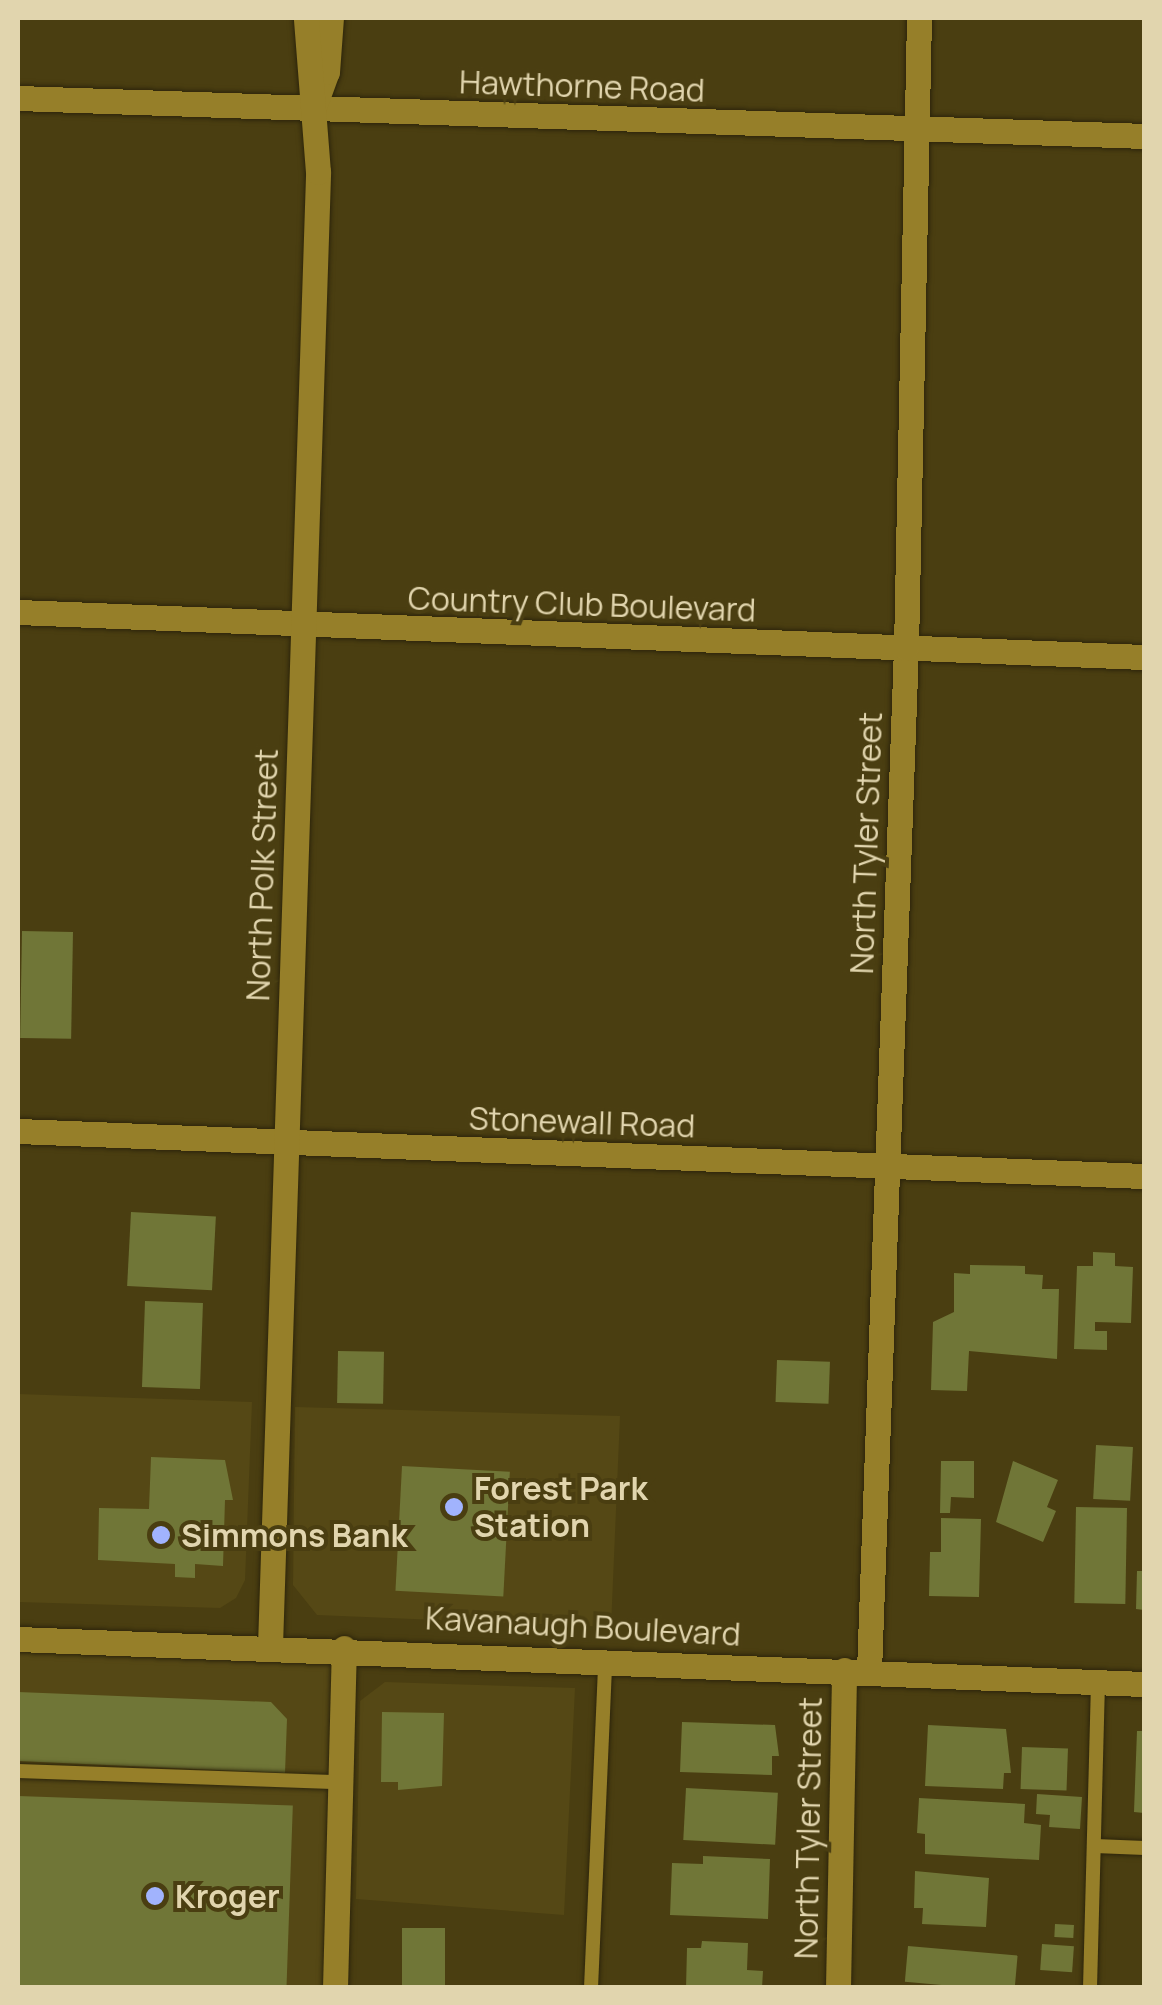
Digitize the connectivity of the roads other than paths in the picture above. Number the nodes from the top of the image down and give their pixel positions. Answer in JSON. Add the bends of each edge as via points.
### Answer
{"nodes":[{"id":1,"x":306,"y":18,"type":"edge"},
{"id":2,"x":332,"y":18,"type":"edge"},
{"id":3,"x":919,"y":18,"type":"edge"},
{"id":4,"x":18,"y":98,"type":"edge"},
{"id":5,"x":314,"y":107,"type":"junction"},
{"id":6,"x":917,"y":127,"type":"junction"},
{"id":7,"x":1144,"y":136,"type":"edge"},
{"id":8,"x":18,"y":612,"type":"edge"},
{"id":9,"x":303,"y":626,"type":"junction"},
{"id":10,"x":906,"y":648,"type":"junction"},
{"id":11,"x":1144,"y":657,"type":"edge"},
{"id":12,"x":18,"y":1131,"type":"edge"},
{"id":13,"x":286,"y":1143,"type":"junction"},
{"id":14,"x":886,"y":1166,"type":"junction"},
{"id":15,"x":1144,"y":1176,"type":"edge"},
{"id":16,"x":18,"y":1639,"type":"edge"},
{"id":17,"x":270,"y":1646,"type":"junction"},
{"id":18,"x":344,"y":1648,"type":"junction"},
{"id":19,"x":605,"y":1662,"type":"junction"},
{"id":20,"x":856,"y":1670,"type":"junction"},
{"id":21,"x":1098,"y":1683,"type":"junction"},
{"id":22,"x":1144,"y":1684,"type":"edge"},
{"id":23,"x":18,"y":1772,"type":"edge"},
{"id":24,"x":340,"y":1782,"type":"junction"},
{"id":25,"x":1096,"y":1846,"type":"junction"},
{"id":26,"x":1144,"y":1848,"type":"edge"},
{"id":27,"x":335,"y":1988,"type":"edge"},
{"id":28,"x":590,"y":1988,"type":"edge"},
{"id":29,"x":838,"y":1988,"type":"edge"},
{"id":30,"x":1090,"y":1988,"type":"edge"}],
"edges":[{"from":1,"to":5,"type":"street"},
{"from":2,"to":5,"type":"street","via":[[327,72]]},
{"from":3,"to":6,"type":"street","name":"North Tyler Street"},
{"from":4,"to":5,"type":"street","name":"Hawthorne Road"},
{"from":5,"to":6,"type":"street","name":"Hawthorne Road"},
{"from":5,"to":9,"type":"street","name":"North Polk Street"},
{"from":6,"to":7,"type":"street","name":"Hawthorne Road"},
{"from":6,"to":10,"type":"street","name":"North Tyler Street"},
{"from":8,"to":9,"type":"street","name":"Country Club Boulevard"},
{"from":9,"to":10,"type":"street","name":"Country Club Boulevard"},
{"from":9,"to":13,"type":"street","name":"North Polk Street"},
{"from":10,"to":11,"type":"street","name":"Country Club Boulevard"},
{"from":10,"to":14,"type":"street","name":"North Tyler Street"},
{"from":12,"to":13,"type":"street","name":"Stonewall Road"},
{"from":13,"to":14,"type":"street","name":"Stonewall Road"},
{"from":13,"to":17,"type":"street","name":"North Polk Street"},
{"from":14,"to":15,"type":"street","name":"Stonewall Road"},
{"from":14,"to":20,"type":"street","name":"North Tyler Street"},
{"from":16,"to":17,"type":"street","name":"Kavanaugh Boulevard"},
{"from":17,"to":18,"type":"street","name":"Kavanaugh Boulevard"},
{"from":18,"to":19,"type":"street","name":"Kavanaugh Boulevard"},
{"from":18,"to":24,"type":"street"},
{"from":19,"to":20,"type":"street","name":"Kavanaugh Boulevard"},
{"from":19,"to":28,"type":"lane"},
{"from":20,"to":21,"type":"street","name":"Kavanaugh Boulevard"},
{"from":20,"to":29,"type":"street","name":"North Tyler Street"},
{"from":21,"to":22,"type":"street","name":"Kavanaugh Boulevard"},
{"from":21,"to":25,"type":"lane"},
{"from":23,"to":24,"type":"lane"},
{"from":24,"to":27,"type":"street"},
{"from":25,"to":26,"type":"lane"},
{"from":25,"to":30,"type":"lane"}]}
